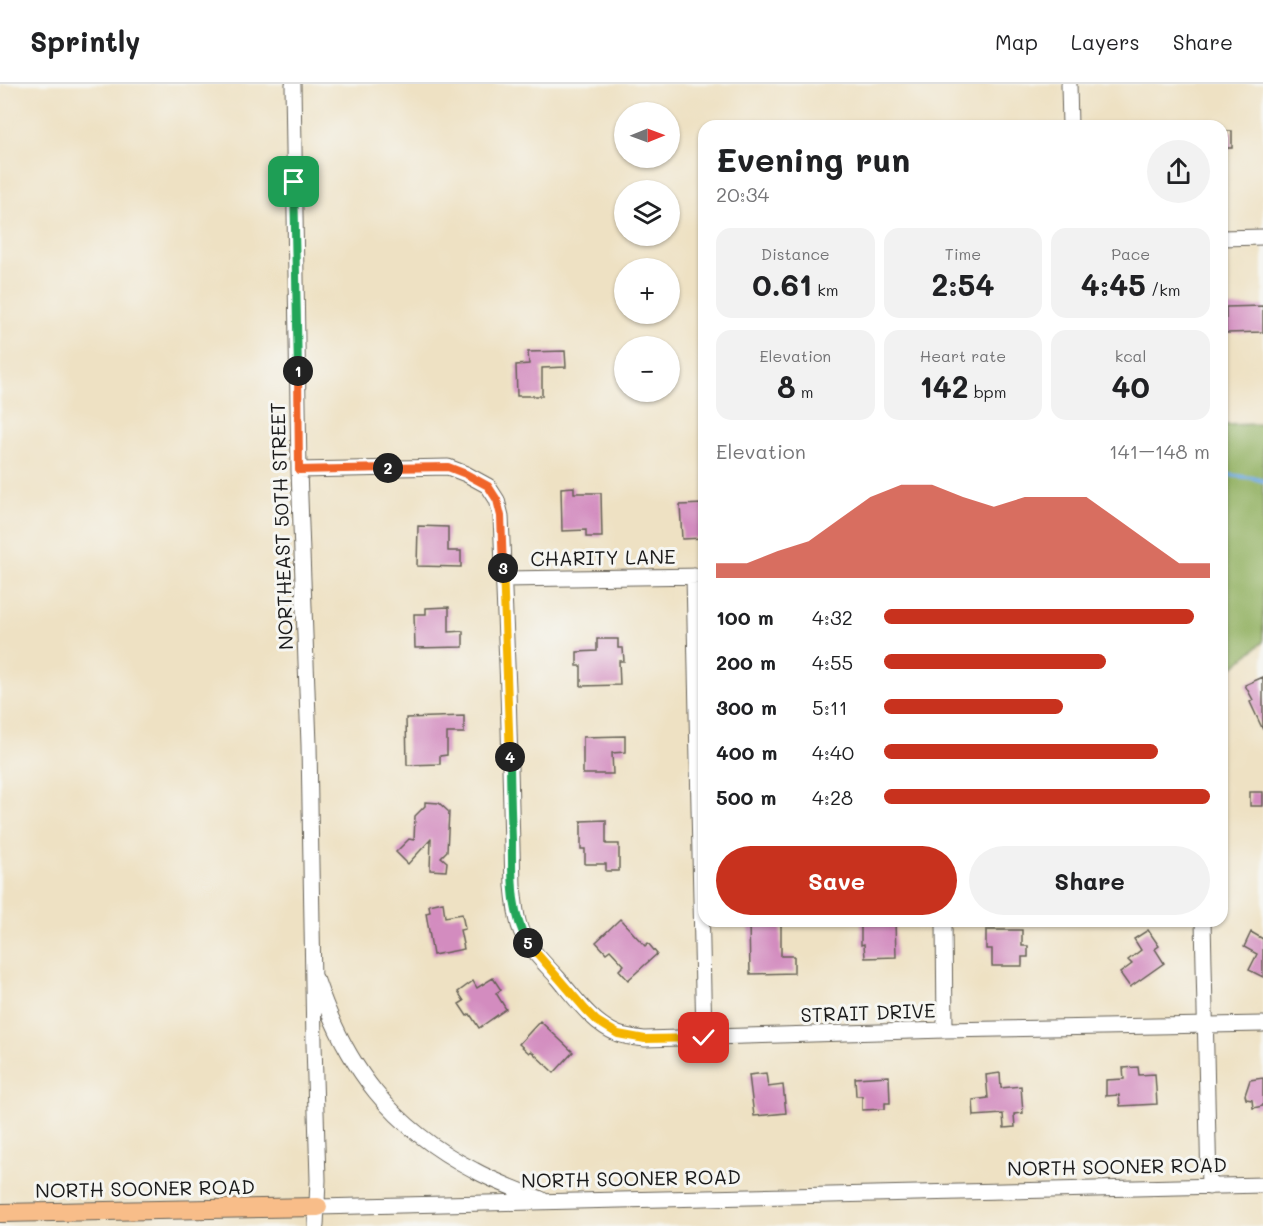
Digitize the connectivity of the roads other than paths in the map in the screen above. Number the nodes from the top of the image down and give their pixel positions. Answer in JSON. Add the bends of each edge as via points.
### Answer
{"nodes":[{"id":1,"x":293,"y":84,"type":"edge"},
{"id":2,"x":1070,"y":84,"type":"edge"},
{"id":3,"x":1070,"y":120,"type":"edge"},
{"id":4,"x":1263,"y":237,"type":"edge"},
{"id":5,"x":1228,"y":238,"type":"edge"},
{"id":6,"x":299,"y":470,"type":"junction"},
{"id":7,"x":698,"y":576,"type":"edge"},
{"id":8,"x":504,"y":579,"type":"junction"},
{"id":9,"x":703,"y":927,"type":"edge"},
{"id":10,"x":944,"y":927,"type":"edge"},
{"id":11,"x":1203,"y":927,"type":"edge"},
{"id":12,"x":312,"y":966,"type":"junction"},
{"id":13,"x":1263,"y":1024,"type":"edge"},
{"id":14,"x":1205,"y":1026,"type":"junction"},
{"id":15,"x":945,"y":1030,"type":"junction"},
{"id":16,"x":704,"y":1038,"type":"junction"},
{"id":17,"x":1263,"y":1185,"type":"edge"},
{"id":18,"x":1209,"y":1187,"type":"junction"},
{"id":19,"x":548,"y":1202,"type":"junction"},
{"id":20,"x":318,"y":1207,"type":"junction"},
{"id":21,"x":0,"y":1213,"type":"edge"},
{"id":22,"x":316,"y":1226,"type":"edge"}],
"edges":[{"from":1,"to":6,"type":"street","name":"NORTHEAST 50TH STREET"},
{"from":2,"to":3,"type":"street"},
{"from":4,"to":5,"type":"street"},
{"from":6,"to":8,"type":"street","via":[[448,467],[466,474],[488,486],[497,500]]},
{"from":6,"to":12,"type":"street","name":"NORTHEAST 50TH STREET"},
{"from":7,"to":8,"type":"street","name":"CHARITY LANE"},
{"from":8,"to":16,"type":"street","name":"STRAIT DRIVE","via":[[513,886],[520,930],[537,955],[606,1027],[618,1034],[645,1039]]},
{"from":9,"to":16,"type":"street"},
{"from":10,"to":15,"type":"street"},
{"from":11,"to":14,"type":"street"},
{"from":12,"to":19,"type":"street","name":"NORTHEAST 50TH STREET","via":[[341,1039],[384,1104],[409,1128],[452,1158]]},
{"from":12,"to":20,"type":"street","name":"NORTHEAST 50TH STREET"},
{"from":13,"to":14,"type":"street","name":"STRAIT DRIVE"},
{"from":14,"to":15,"type":"street","name":"STRAIT DRIVE"},
{"from":14,"to":18,"type":"street"},
{"from":15,"to":16,"type":"street","name":"STRAIT DRIVE"},
{"from":17,"to":18,"type":"street","name":"NORTH SOONER ROAD"},
{"from":18,"to":19,"type":"street","name":"NORTH SOONER ROAD"},
{"from":19,"to":20,"type":"street","name":"NORTH SOONER ROAD"},
{"from":20,"to":21,"type":"main road","name":"NORTH SOONER ROAD"},
{"from":20,"to":22,"type":"street","name":"NORTHEAST 50TH STREET"}]}
